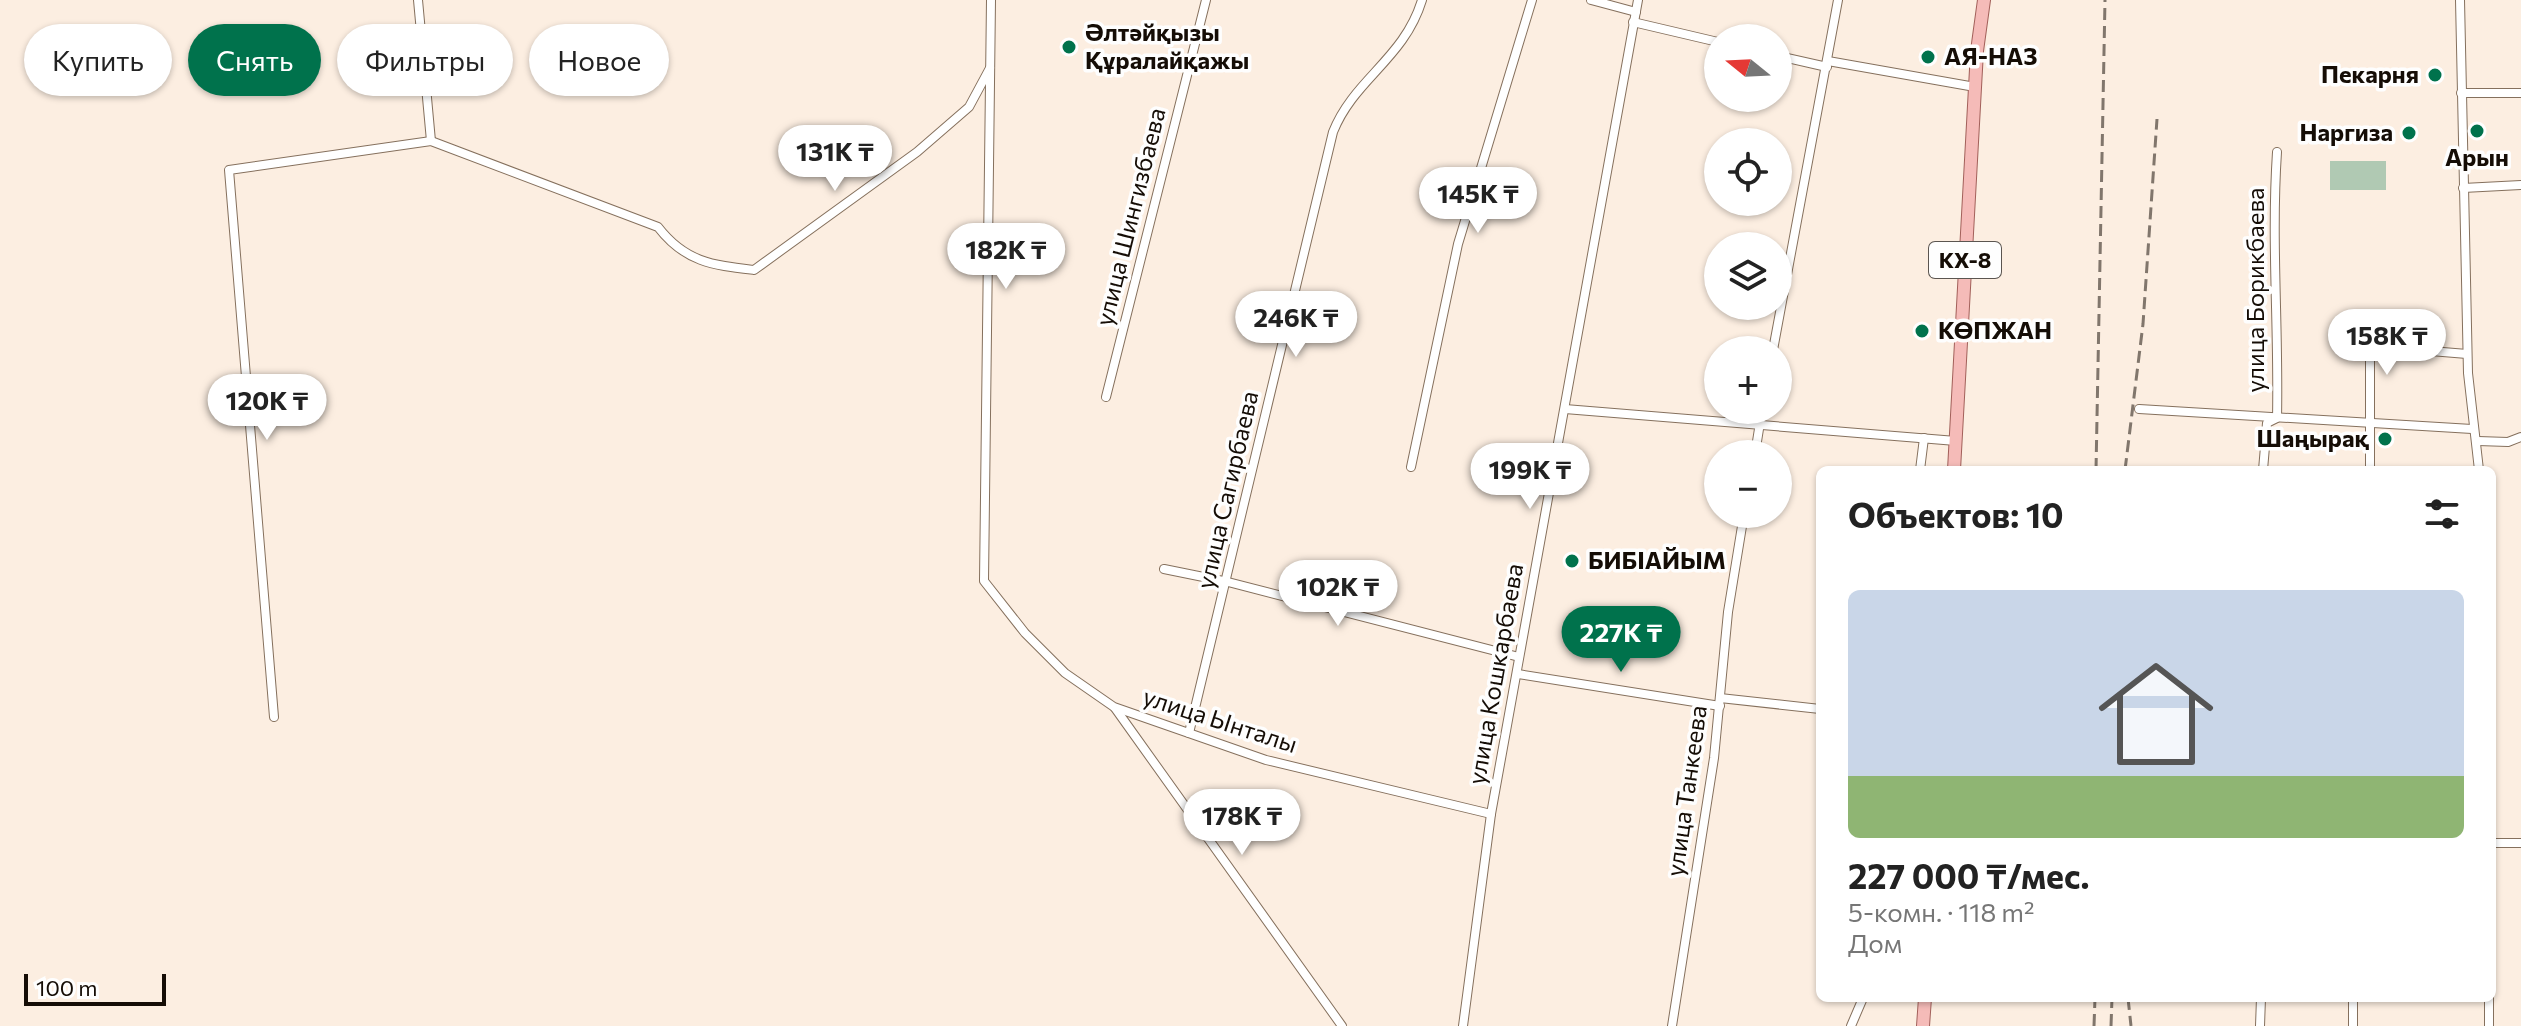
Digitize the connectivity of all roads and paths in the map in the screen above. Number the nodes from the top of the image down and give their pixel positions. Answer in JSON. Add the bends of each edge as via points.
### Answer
{"nodes":[{"id":1,"x":418,"y":0,"type":"edge"},
{"id":2,"x":991,"y":0,"type":"edge"},
{"id":3,"x":1206,"y":0,"type":"edge"},
{"id":4,"x":1422,"y":0,"type":"edge"},
{"id":5,"x":1532,"y":0,"type":"edge"},
{"id":6,"x":1591,"y":0,"type":"edge"},
{"id":7,"x":1638,"y":0,"type":"edge"},
{"id":8,"x":1838,"y":0,"type":"edge"},
{"id":9,"x":1974,"y":0,"type":"edge"},
{"id":10,"x":1984,"y":0,"type":"edge"},
{"id":11,"x":2460,"y":0,"type":"edge"},
{"id":12,"x":1636,"y":12,"type":"junction"},
{"id":13,"x":1633,"y":22,"type":"junction"},
{"id":14,"x":1704,"y":39,"type":"edge"},
{"id":15,"x":1977,"y":51,"type":"junction"},
{"id":16,"x":1792,"y":58,"type":"edge"},
{"id":17,"x":1827,"y":64,"type":"junction"},
{"id":18,"x":990,"y":68,"type":"junction"},
{"id":19,"x":1975,"y":87,"type":"junction"},
{"id":20,"x":2461,"y":93,"type":"junction"},
{"id":21,"x":2521,"y":93,"type":"edge"},
{"id":22,"x":431,"y":141,"type":"junction"},
{"id":23,"x":2277,"y":152,"type":"dead end"},
{"id":24,"x":2521,"y":185,"type":"edge"},
{"id":25,"x":2463,"y":188,"type":"junction"},
{"id":26,"x":1776,"y":336,"type":"edge"},
{"id":27,"x":2467,"y":354,"type":"junction"},
{"id":28,"x":1106,"y":397,"type":"dead end"},
{"id":29,"x":1565,"y":409,"type":"junction"},
{"id":30,"x":2139,"y":409,"type":"dead end"},
{"id":31,"x":2277,"y":418,"type":"junction"},
{"id":32,"x":1759,"y":425,"type":"junction"},
{"id":33,"x":2371,"y":425,"type":"junction"},
{"id":34,"x":2472,"y":429,"type":"junction"},
{"id":35,"x":2521,"y":437,"type":"edge"},
{"id":36,"x":1924,"y":438,"type":"junction"},
{"id":37,"x":1757,"y":440,"type":"edge"},
{"id":38,"x":1956,"y":441,"type":"junction"},
{"id":39,"x":2478,"y":441,"type":"junction"},
{"id":40,"x":2508,"y":442,"type":"junction"},
{"id":41,"x":2521,"y":447,"type":"edge"},
{"id":42,"x":1920,"y":466,"type":"edge"},
{"id":43,"x":1954,"y":466,"type":"edge"},
{"id":44,"x":2263,"y":466,"type":"edge"},
{"id":45,"x":2370,"y":466,"type":"edge"},
{"id":46,"x":2479,"y":466,"type":"edge"},
{"id":47,"x":1411,"y":467,"type":"dead end"},
{"id":48,"x":1742,"y":528,"type":"edge"},
{"id":49,"x":1164,"y":569,"type":"dead end"},
{"id":50,"x":1228,"y":582,"type":"junction"},
{"id":51,"x":1519,"y":657,"type":"junction"},
{"id":52,"x":1518,"y":674,"type":"junction"},
{"id":53,"x":1720,"y":702,"type":"junction"},
{"id":54,"x":1114,"y":707,"type":"junction"},
{"id":55,"x":1816,"y":709,"type":"edge"},
{"id":56,"x":274,"y":717,"type":"dead end"},
{"id":57,"x":1189,"y":733,"type":"junction"},
{"id":58,"x":1491,"y":814,"type":"junction"},
{"id":59,"x":2496,"y":843,"type":"edge"},
{"id":60,"x":2521,"y":843,"type":"edge"},
{"id":61,"x":1861,"y":1002,"type":"edge"},
{"id":62,"x":1925,"y":1002,"type":"edge"},
{"id":63,"x":2261,"y":1002,"type":"edge"},
{"id":64,"x":2353,"y":1002,"type":"edge"},
{"id":65,"x":2489,"y":1002,"type":"edge"},
{"id":66,"x":1342,"y":1026,"type":"edge"},
{"id":67,"x":1463,"y":1026,"type":"edge"},
{"id":68,"x":1672,"y":1026,"type":"edge"},
{"id":69,"x":1851,"y":1026,"type":"edge"},
{"id":70,"x":1923,"y":1026,"type":"edge"},
{"id":71,"x":2260,"y":1026,"type":"edge"},
{"id":72,"x":2353,"y":1026,"type":"edge"},
{"id":73,"x":2489,"y":1026,"type":"edge"}],
"edges":[{"from":1,"to":22,"type":"street"},
{"from":2,"to":18,"type":"street"},
{"from":3,"to":28,"type":"street","name":"улица Шингизбаева"},
{"from":4,"to":50,"type":"street","name":"улица Сагирбаева","via":[[1399,48],[1341,112],[1333,132]]},
{"from":5,"to":47,"type":"street","via":[[1458,244]]},
{"from":6,"to":12,"type":"street"},
{"from":7,"to":12,"type":"street","name":"улица Кошкарбаева"},
{"from":8,"to":17,"type":"street"},
{"from":9,"to":15,"type":"main road","number":"КХ-8"},
{"from":10,"to":15,"type":"main road","number":"КХ-8"},
{"from":11,"to":20,"type":"street"},
{"from":12,"to":13,"type":"street","name":"улица Кошкарбаева"},
{"from":13,"to":14,"type":"street"},
{"from":13,"to":29,"type":"street","name":"улица Кошкарбаева"},
{"from":15,"to":19,"type":"main road","number":"КХ-8"},
{"from":16,"to":17,"type":"street"},
{"from":17,"to":19,"type":"street"},
{"from":17,"to":26,"type":"street"},
{"from":18,"to":22,"type":"street","via":[[969,107],[754,270],[702,260],[675,249],[658,227]]},
{"from":18,"to":54,"type":"street","name":"улица Ынталы","via":[[984,581],[1065,673]]},
{"from":19,"to":38,"type":"main road","number":"КХ-8"},
{"from":20,"to":21,"type":"street"},
{"from":20,"to":25,"type":"street"},
{"from":22,"to":56,"type":"street","via":[[229,170]]},
{"from":23,"to":31,"type":"street","name":"улица Борикбаева","via":[[2272,218]]},
{"from":24,"to":25,"type":"street"},
{"from":25,"to":27,"type":"street"},
{"from":27,"to":33,"type":"street","via":[[2370,346]]},
{"from":27,"to":34,"type":"street"},
{"from":29,"to":32,"type":"street"},
{"from":29,"to":51,"type":"street","name":"улица Кошкарбаева"},
{"from":30,"to":31,"type":"street"},
{"from":31,"to":33,"type":"street"},
{"from":31,"to":44,"type":"street","name":"улица Борикбаева","via":[[2267,423]]},
{"from":32,"to":36,"type":"street"},
{"from":32,"to":37,"type":"street"},
{"from":33,"to":34,"type":"street"},
{"from":33,"to":45,"type":"street"},
{"from":34,"to":39,"type":"street"},
{"from":35,"to":40,"type":"street"},
{"from":36,"to":38,"type":"street"},
{"from":36,"to":42,"type":"street"},
{"from":38,"to":43,"type":"main road","number":"КХ-8"},
{"from":39,"to":40,"type":"street"},
{"from":39,"to":46,"type":"street"},
{"from":40,"to":41,"type":"street"},
{"from":48,"to":53,"type":"street","name":"улица Танкеева"},
{"from":49,"to":50,"type":"street"},
{"from":50,"to":51,"type":"street"},
{"from":50,"to":57,"type":"street","name":"улица Сагирбаева"},
{"from":51,"to":52,"type":"street","name":"улица Кошкарбаева"},
{"from":52,"to":53,"type":"street"},
{"from":52,"to":58,"type":"street","name":"улица Кошкарбаева"},
{"from":53,"to":55,"type":"street"},
{"from":53,"to":68,"type":"street","name":"улица Танкеева"},
{"from":54,"to":57,"type":"street","name":"улица Ынталы"},
{"from":54,"to":66,"type":"street"},
{"from":57,"to":58,"type":"street","name":"улица Ынталы","via":[[1266,760]]},
{"from":58,"to":67,"type":"street","name":"улица Кошкарбаева"},
{"from":59,"to":60,"type":"street"},
{"from":61,"to":69,"type":"street"},
{"from":62,"to":70,"type":"main road"},
{"from":63,"to":71,"type":"street"},
{"from":64,"to":72,"type":"street"},
{"from":65,"to":73,"type":"street"}]}
